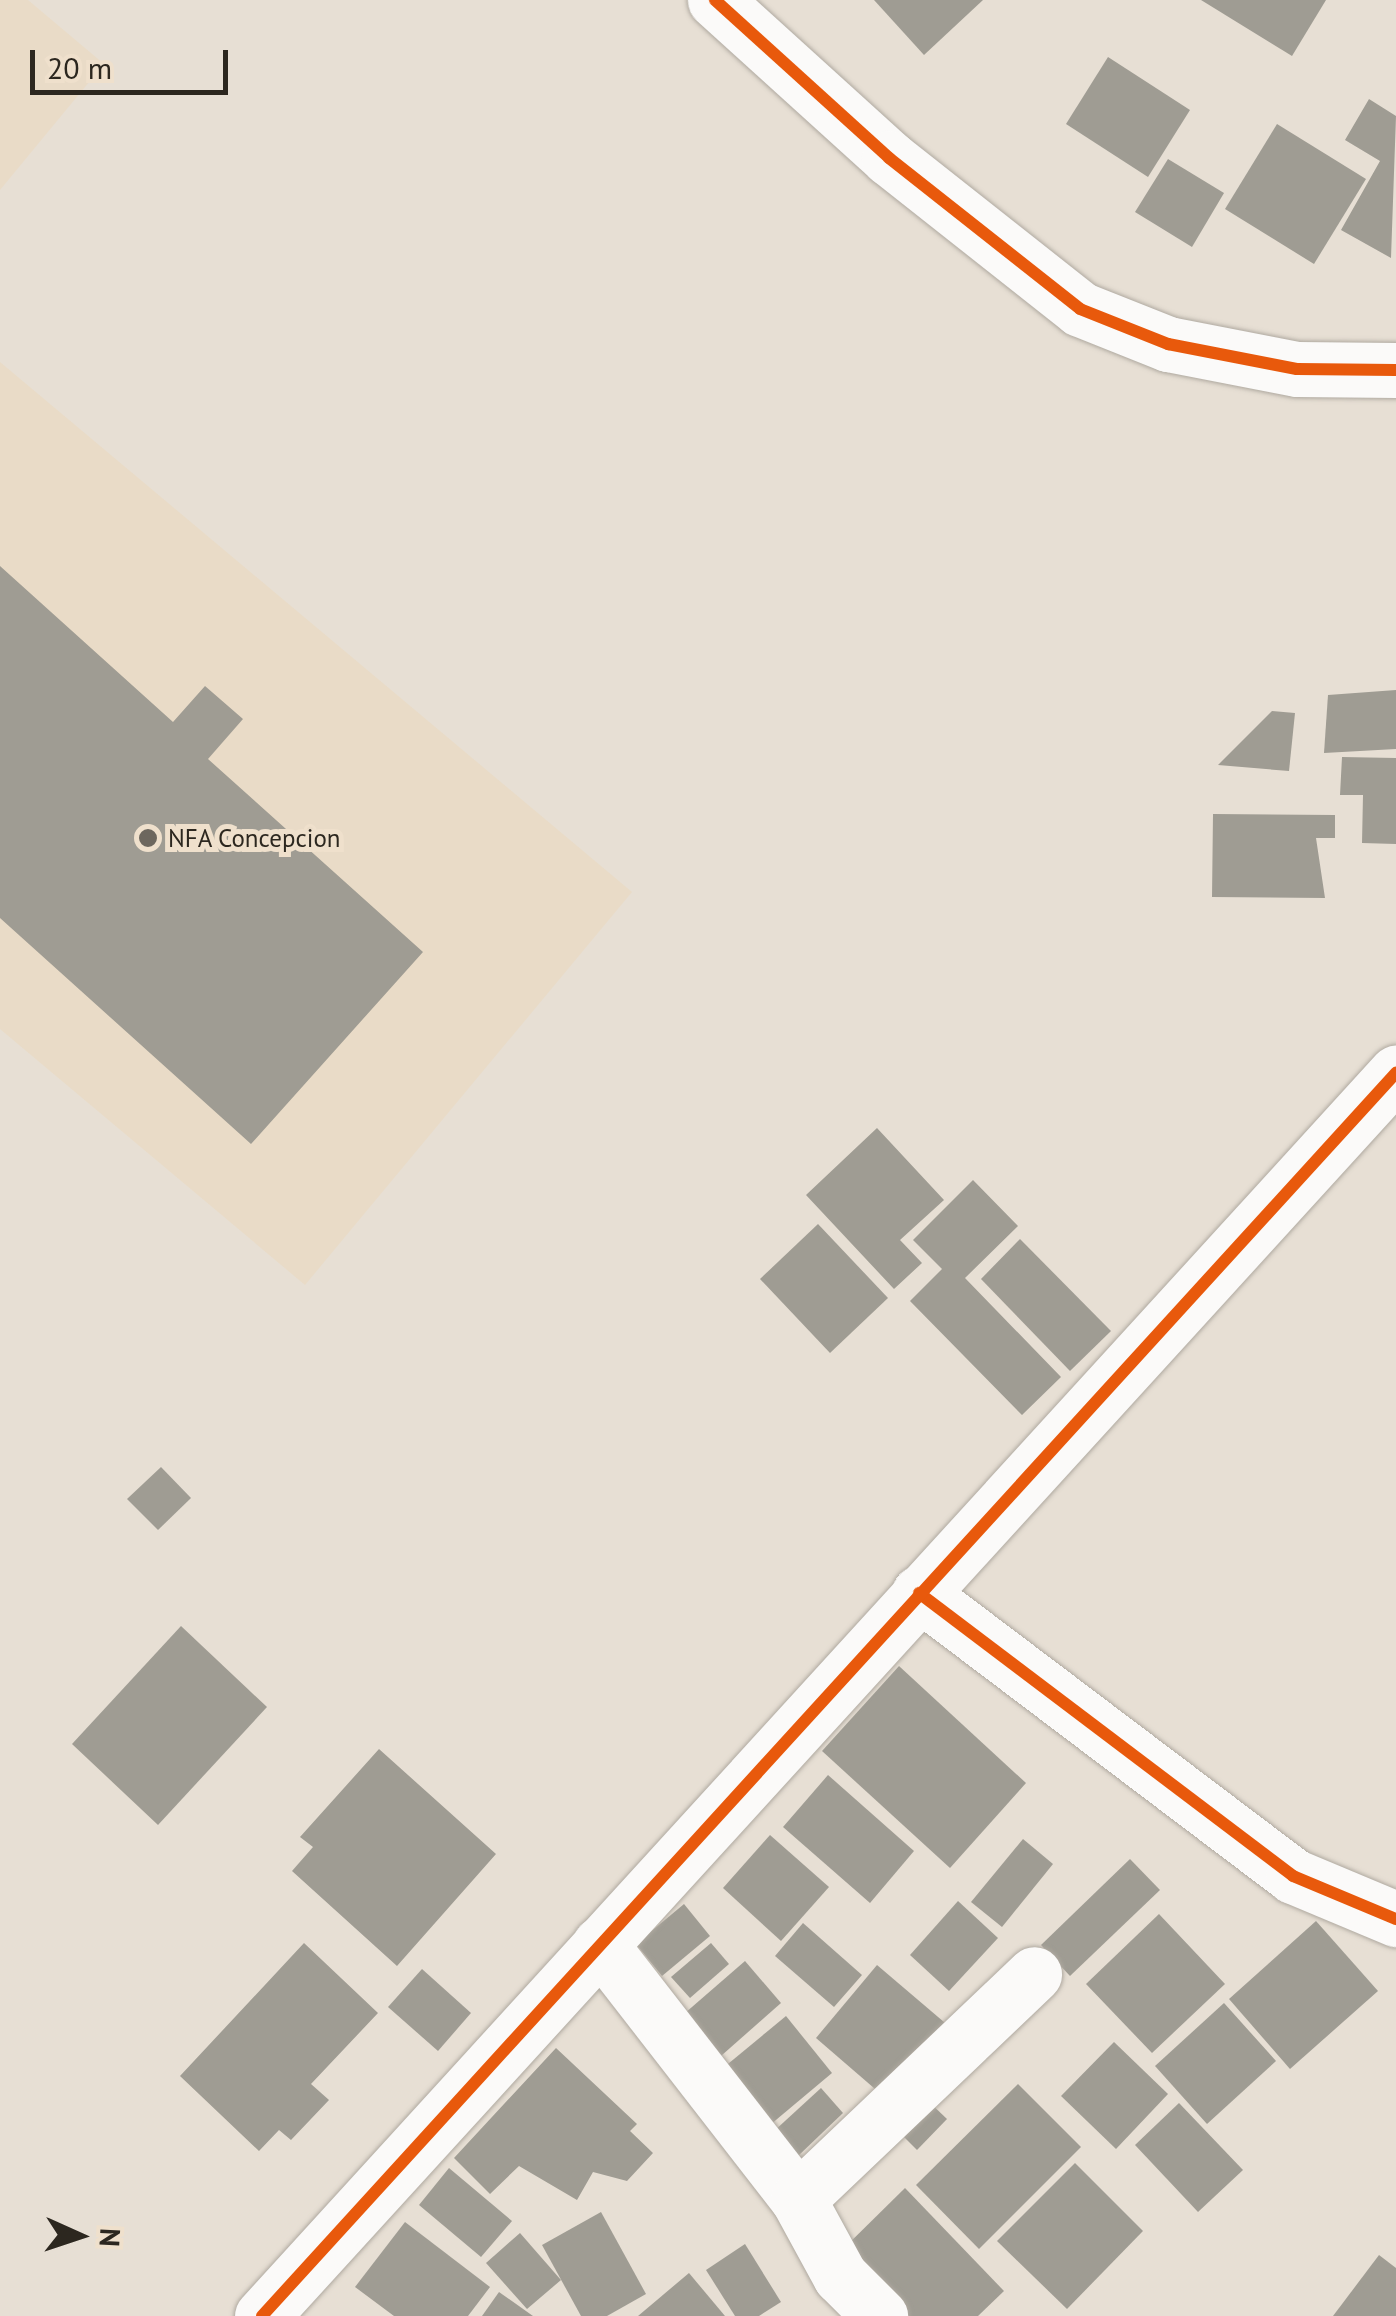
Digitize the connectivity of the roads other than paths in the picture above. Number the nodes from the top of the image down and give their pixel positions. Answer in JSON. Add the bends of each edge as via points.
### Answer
{"nodes":[{"id":1,"x":715,"y":0,"type":"edge"},
{"id":2,"x":1396,"y":370,"type":"edge"},
{"id":3,"x":1396,"y":1073,"type":"edge"},
{"id":4,"x":919,"y":1593,"type":"junction"},
{"id":5,"x":1396,"y":1920,"type":"edge"},
{"id":6,"x":600,"y":1944,"type":"junction"},
{"id":7,"x":1034,"y":1974,"type":"dead end"},
{"id":8,"x":798,"y":2200,"type":"junction"},
{"id":9,"x":262,"y":2316,"type":"edge"},
{"id":10,"x":880,"y":2316,"type":"edge"}],
"edges":[{"from":1,"to":2,"type":"street","via":[[889,158],[1080,309],[1168,344],[1278,366]]},
{"from":3,"to":4,"type":"street"},
{"from":4,"to":5,"type":"street","via":[[1293,1876]]},
{"from":4,"to":6,"type":"street"},
{"from":6,"to":8,"type":"street"},
{"from":6,"to":9,"type":"street"},
{"from":7,"to":8,"type":"street"},
{"from":8,"to":10,"type":"street","via":[[840,2276]]}]}
